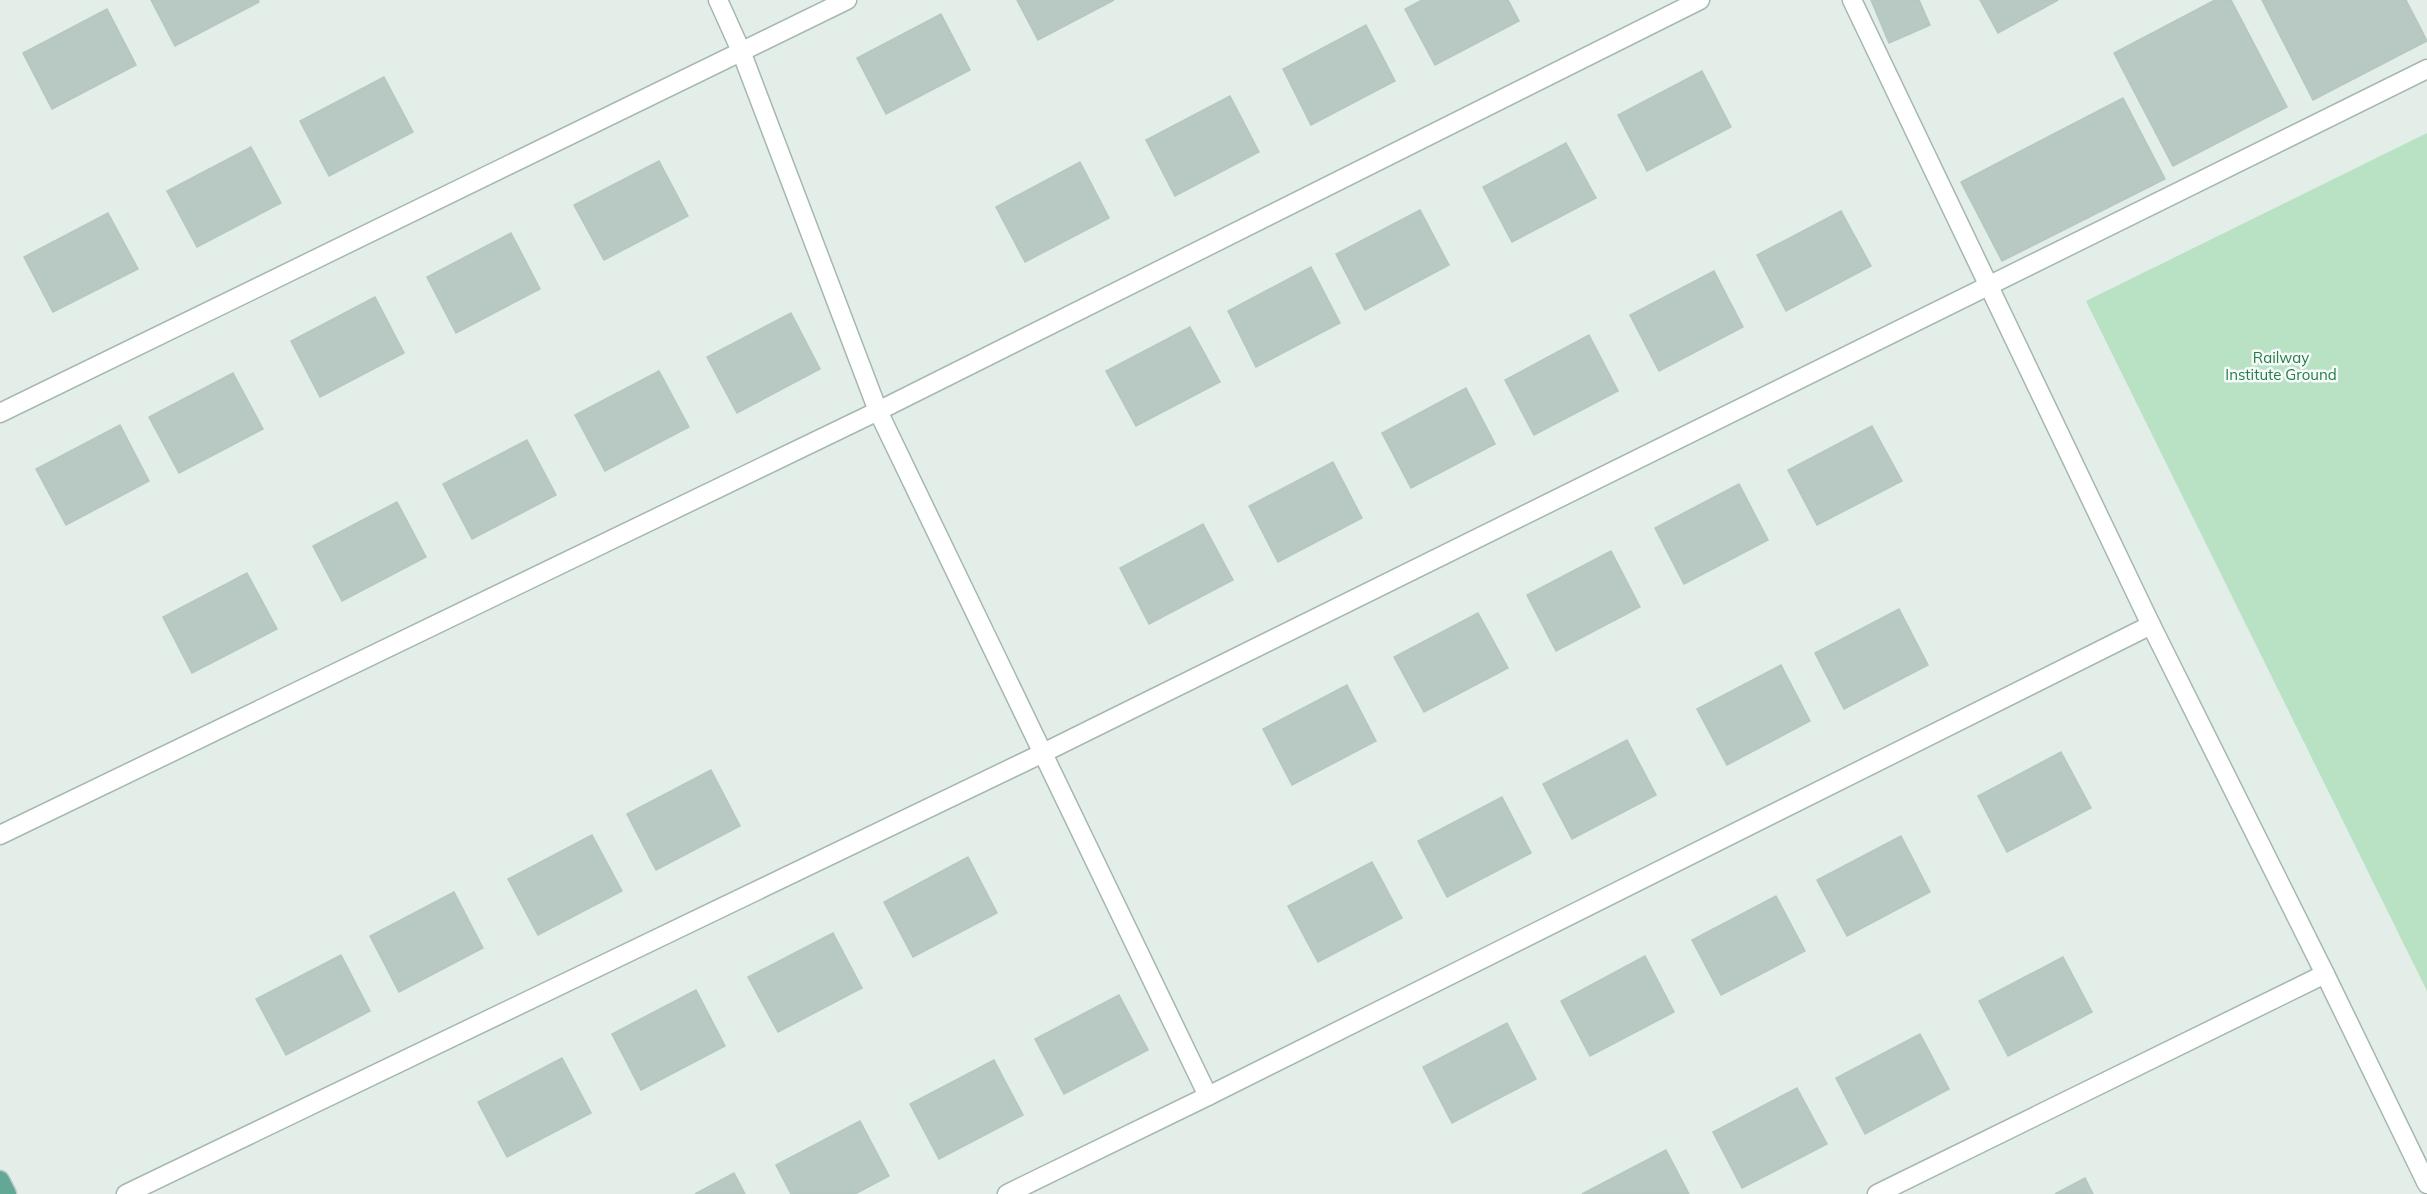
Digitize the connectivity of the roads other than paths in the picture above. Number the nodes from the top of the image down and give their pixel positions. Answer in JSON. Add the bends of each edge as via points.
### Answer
{"nodes":[{"id":1,"x":718,"y":0,"type":"edge"},
{"id":2,"x":847,"y":0,"type":"edge"},
{"id":3,"x":1700,"y":0,"type":"edge"},
{"id":4,"x":1852,"y":0,"type":"edge"},
{"id":5,"x":741,"y":51,"type":"junction"},
{"id":6,"x":2427,"y":69,"type":"edge"},
{"id":7,"x":1990,"y":285,"type":"junction"},
{"id":8,"x":878,"y":411,"type":"junction"},
{"id":9,"x":0,"y":413,"type":"edge"},
{"id":10,"x":2151,"y":625,"type":"junction"},
{"id":11,"x":1043,"y":753,"type":"junction"},
{"id":12,"x":0,"y":835,"type":"edge"},
{"id":13,"x":2325,"y":974,"type":"junction"},
{"id":14,"x":1208,"y":1096,"type":"junction"},
{"id":15,"x":0,"y":1180,"type":"edge"},
{"id":16,"x":2427,"y":1184,"type":"edge"},
{"id":17,"x":7,"y":1194,"type":"edge"},
{"id":18,"x":126,"y":1194,"type":"edge"},
{"id":19,"x":1007,"y":1194,"type":"edge"},
{"id":20,"x":1877,"y":1194,"type":"edge"}],
"edges":[{"from":1,"to":5,"type":"street"},
{"from":2,"to":5,"type":"street"},
{"from":3,"to":8,"type":"street"},
{"from":4,"to":7,"type":"street"},
{"from":5,"to":8,"type":"street"},
{"from":5,"to":9,"type":"street"},
{"from":6,"to":7,"type":"street"},
{"from":7,"to":10,"type":"street"},
{"from":7,"to":11,"type":"street"},
{"from":8,"to":11,"type":"street"},
{"from":8,"to":12,"type":"street"},
{"from":10,"to":13,"type":"street"},
{"from":10,"to":14,"type":"street"},
{"from":11,"to":14,"type":"street"},
{"from":11,"to":18,"type":"street"},
{"from":13,"to":16,"type":"street"},
{"from":13,"to":20,"type":"street"},
{"from":14,"to":19,"type":"street"},
{"from":15,"to":17,"type":"main road"}]}
